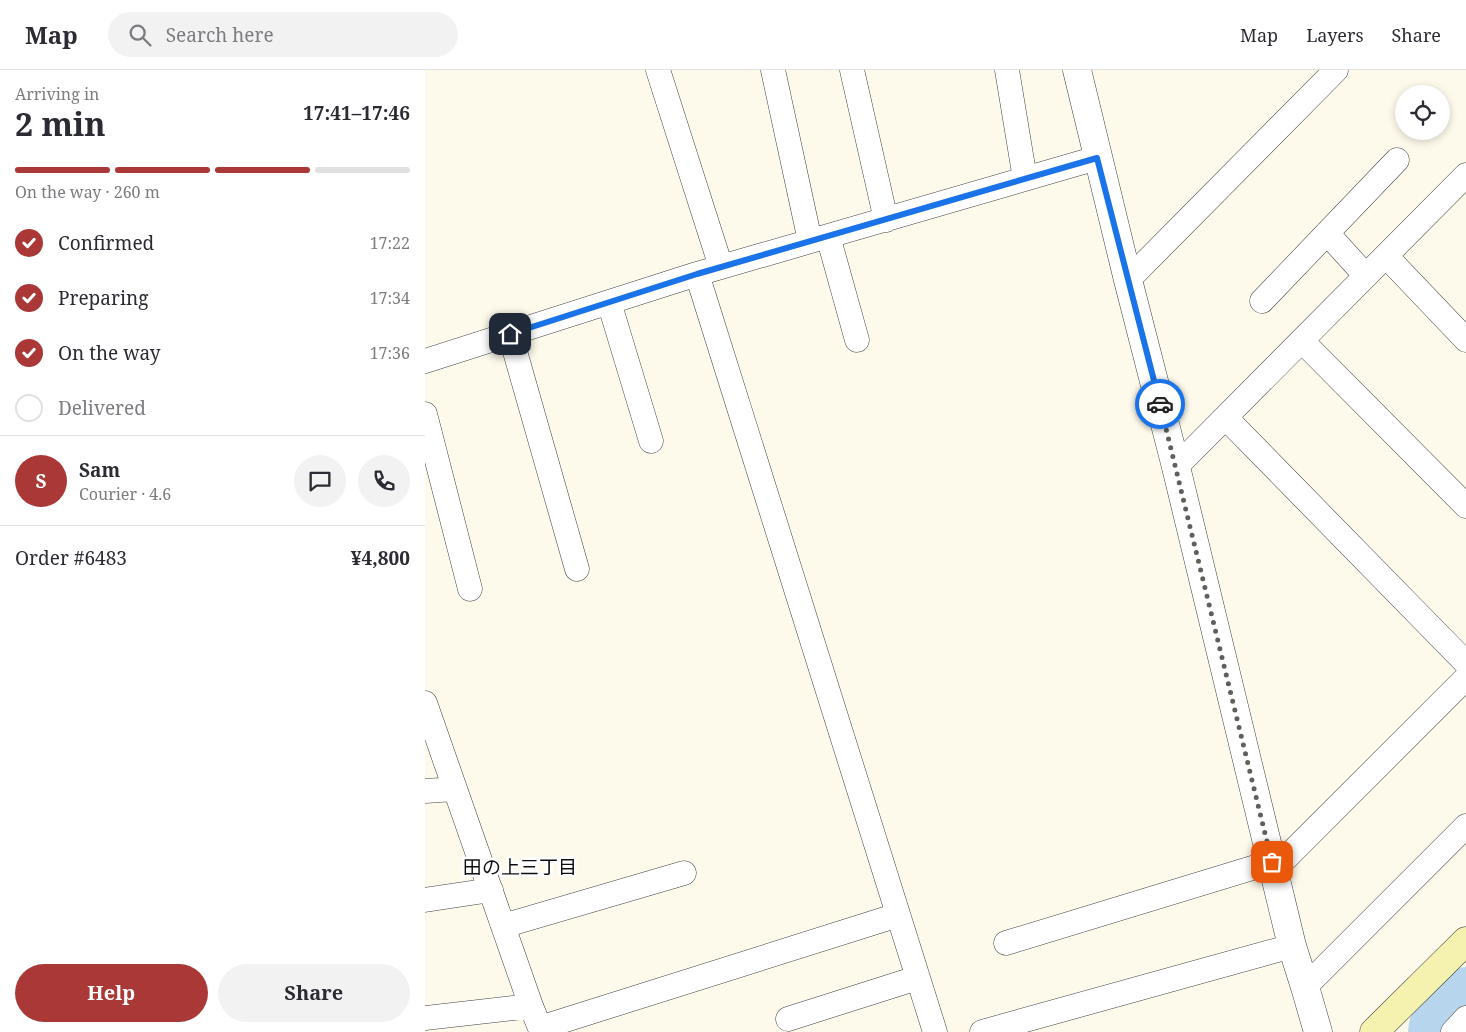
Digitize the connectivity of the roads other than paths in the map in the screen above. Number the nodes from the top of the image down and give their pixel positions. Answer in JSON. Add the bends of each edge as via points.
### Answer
{"nodes":[{"id":1,"x":658,"y":70,"type":"edge"},
{"id":2,"x":773,"y":70,"type":"edge"},
{"id":3,"x":853,"y":70,"type":"edge"},
{"id":4,"x":1007,"y":70,"type":"edge"},
{"id":5,"x":1077,"y":70,"type":"edge"},
{"id":6,"x":1336,"y":70,"type":"edge"},
{"id":7,"x":1097,"y":158,"type":"junction"},
{"id":8,"x":1397,"y":160,"type":"dead end"},
{"id":9,"x":1465,"y":178,"type":"edge"},
{"id":10,"x":1025,"y":179,"type":"junction"},
{"id":11,"x":886,"y":220,"type":"junction"},
{"id":12,"x":1327,"y":233,"type":"junction"},
{"id":13,"x":819,"y":239,"type":"junction"},
{"id":14,"x":1386,"y":256,"type":"junction"},
{"id":15,"x":721,"y":267,"type":"junction"},
{"id":16,"x":697,"y":274,"type":"junction"},
{"id":17,"x":1366,"y":276,"type":"junction"},
{"id":18,"x":1128,"y":280,"type":"junction"},
{"id":19,"x":1262,"y":301,"type":"dead end"},
{"id":20,"x":609,"y":302,"type":"junction"},
{"id":21,"x":510,"y":334,"type":"junction"},
{"id":22,"x":857,"y":340,"type":"dead end"},
{"id":23,"x":1466,"y":340,"type":"edge"},
{"id":24,"x":1302,"y":341,"type":"junction"},
{"id":25,"x":425,"y":361,"type":"edge"},
{"id":26,"x":425,"y":414,"type":"edge"},
{"id":27,"x":1225,"y":418,"type":"junction"},
{"id":28,"x":651,"y":441,"type":"dead end"},
{"id":29,"x":1176,"y":467,"type":"junction"},
{"id":30,"x":1466,"y":506,"type":"edge"},
{"id":31,"x":577,"y":569,"type":"dead end"},
{"id":32,"x":471,"y":589,"type":"dead end"},
{"id":33,"x":1466,"y":663,"type":"edge"},
{"id":34,"x":1466,"y":678,"type":"edge"},
{"id":35,"x":425,"y":703,"type":"edge"},
{"id":36,"x":431,"y":736,"type":"edge"},
{"id":37,"x":455,"y":789,"type":"junction"},
{"id":38,"x":425,"y":791,"type":"edge"},
{"id":39,"x":1466,"y":826,"type":"edge"},
{"id":40,"x":1273,"y":866,"type":"junction"},
{"id":41,"x":684,"y":874,"type":"dead end"},
{"id":42,"x":491,"y":890,"type":"junction"},
{"id":43,"x":425,"y":900,"type":"edge"},
{"id":44,"x":898,"y":915,"type":"junction"},
{"id":45,"x":503,"y":926,"type":"junction"},
{"id":46,"x":1466,"y":941,"type":"edge"},
{"id":47,"x":1007,"y":943,"type":"dead end"},
{"id":48,"x":1292,"y":946,"type":"junction"},
{"id":49,"x":917,"y":978,"type":"junction"},
{"id":50,"x":1305,"y":987,"type":"junction"},
{"id":51,"x":531,"y":1006,"type":"junction"},
{"id":52,"x":425,"y":1018,"type":"edge"},
{"id":53,"x":1466,"y":1018,"type":"edge"},
{"id":54,"x":788,"y":1019,"type":"dead end"},
{"id":55,"x":1395,"y":1020,"type":"edge"},
{"id":56,"x":935,"y":1032,"type":"edge"},
{"id":57,"x":982,"y":1032,"type":"edge"},
{"id":58,"x":1318,"y":1032,"type":"edge"},
{"id":59,"x":1374,"y":1032,"type":"edge"},
{"id":60,"x":1453,"y":1032,"type":"edge"}],
"edges":[{"from":1,"to":15,"type":"street"},
{"from":2,"to":13,"type":"street"},
{"from":3,"to":11,"type":"street"},
{"from":4,"to":10,"type":"street"},
{"from":5,"to":7,"type":"street"},
{"from":6,"to":18,"type":"street"},
{"from":7,"to":10,"type":"street"},
{"from":7,"to":18,"type":"street"},
{"from":8,"to":12,"type":"street"},
{"from":9,"to":14,"type":"street"},
{"from":10,"to":11,"type":"street"},
{"from":11,"to":13,"type":"street"},
{"from":12,"to":17,"type":"street"},
{"from":12,"to":19,"type":"street"},
{"from":13,"to":15,"type":"street"},
{"from":13,"to":22,"type":"street"},
{"from":14,"to":17,"type":"street"},
{"from":14,"to":23,"type":"street"},
{"from":15,"to":16,"type":"street"},
{"from":16,"to":20,"type":"street"},
{"from":16,"to":44,"type":"street"},
{"from":17,"to":24,"type":"street"},
{"from":18,"to":29,"type":"street"},
{"from":20,"to":21,"type":"street"},
{"from":20,"to":28,"type":"street"},
{"from":21,"to":25,"type":"street"},
{"from":21,"to":31,"type":"street"},
{"from":24,"to":27,"type":"street"},
{"from":24,"to":30,"type":"street"},
{"from":26,"to":32,"type":"street"},
{"from":27,"to":29,"type":"street"},
{"from":27,"to":33,"type":"street"},
{"from":29,"to":40,"type":"street"},
{"from":34,"to":40,"type":"street"},
{"from":35,"to":36,"type":"street"},
{"from":36,"to":37,"type":"street"},
{"from":37,"to":38,"type":"street"},
{"from":37,"to":42,"type":"street"},
{"from":39,"to":50,"type":"street"},
{"from":40,"to":47,"type":"street"},
{"from":40,"to":48,"type":"street"},
{"from":41,"to":45,"type":"street"},
{"from":42,"to":43,"type":"street"},
{"from":42,"to":45,"type":"street"},
{"from":44,"to":49,"type":"street"},
{"from":44,"to":51,"type":"street","via":[[540,1028]]},
{"from":45,"to":51,"type":"street"},
{"from":46,"to":55,"type":"main road"},
{"from":48,"to":50,"type":"street"},
{"from":48,"to":57,"type":"street"},
{"from":49,"to":54,"type":"street"},
{"from":49,"to":56,"type":"street"},
{"from":50,"to":58,"type":"street"},
{"from":51,"to":52,"type":"street"},
{"from":53,"to":60,"type":"street"},
{"from":55,"to":59,"type":"main road"}]}
